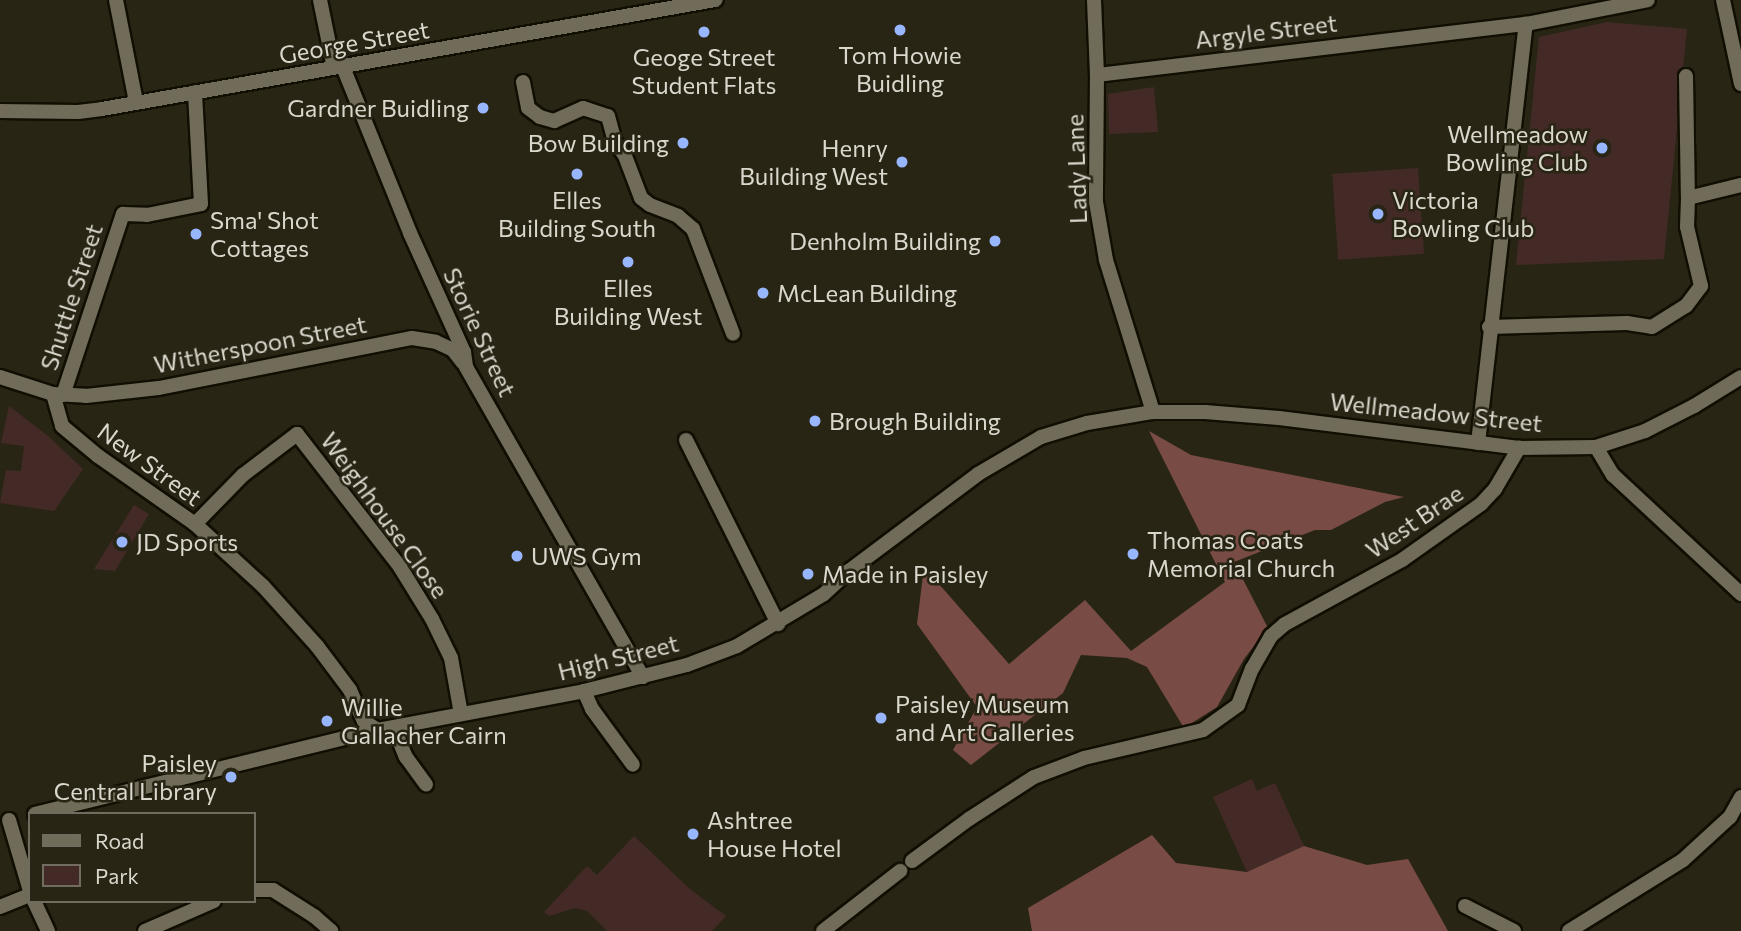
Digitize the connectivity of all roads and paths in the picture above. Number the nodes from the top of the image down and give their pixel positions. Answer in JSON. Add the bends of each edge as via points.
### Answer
{"nodes":[{"id":1,"x":116,"y":0,"type":"edge"},
{"id":2,"x":320,"y":0,"type":"edge"},
{"id":3,"x":715,"y":0,"type":"edge"},
{"id":4,"x":1094,"y":0,"type":"edge"},
{"id":5,"x":1648,"y":0,"type":"edge"},
{"id":6,"x":1723,"y":0,"type":"edge"},
{"id":7,"x":686,"y":2,"type":"edge"},
{"id":8,"x":1526,"y":24,"type":"junction"},
{"id":9,"x":339,"y":67,"type":"junction"},
{"id":10,"x":1097,"y":75,"type":"junction"},
{"id":11,"x":1686,"y":76,"type":"dead end"},
{"id":12,"x":523,"y":82,"type":"dead end"},
{"id":13,"x":1741,"y":84,"type":"edge"},
{"id":14,"x":195,"y":92,"type":"junction"},
{"id":15,"x":136,"y":102,"type":"junction"},
{"id":16,"x":0,"y":111,"type":"edge"},
{"id":17,"x":1741,"y":185,"type":"edge"},
{"id":18,"x":1688,"y":198,"type":"junction"},
{"id":19,"x":1489,"y":327,"type":"junction"},
{"id":20,"x":733,"y":334,"type":"dead end"},
{"id":21,"x":466,"y":367,"type":"junction"},
{"id":22,"x":0,"y":377,"type":"edge"},
{"id":23,"x":1741,"y":377,"type":"edge"},
{"id":24,"x":58,"y":394,"type":"junction"},
{"id":25,"x":1153,"y":412,"type":"junction"},
{"id":26,"x":686,"y":440,"type":"dead end"},
{"id":27,"x":1478,"y":443,"type":"junction"},
{"id":28,"x":1597,"y":447,"type":"junction"},
{"id":29,"x":1519,"y":448,"type":"junction"},
{"id":30,"x":195,"y":524,"type":"junction"},
{"id":31,"x":1741,"y":594,"type":"edge"},
{"id":32,"x":778,"y":624,"type":"junction"},
{"id":33,"x":643,"y":677,"type":"junction"},
{"id":34,"x":584,"y":691,"type":"junction"},
{"id":35,"x":461,"y":714,"type":"junction"},
{"id":36,"x":394,"y":728,"type":"junction"},
{"id":37,"x":378,"y":730,"type":"junction"},
{"id":38,"x":633,"y":765,"type":"dead end"},
{"id":39,"x":426,"y":785,"type":"dead end"},
{"id":40,"x":1741,"y":797,"type":"edge"},
{"id":41,"x":40,"y":812,"type":"edge"},
{"id":42,"x":28,"y":815,"type":"edge"},
{"id":43,"x":5,"y":821,"type":"edge"},
{"id":44,"x":912,"y":861,"type":"dead end"},
{"id":45,"x":900,"y":871,"type":"dead end"},
{"id":46,"x":28,"y":887,"type":"edge"},
{"id":47,"x":256,"y":890,"type":"edge"},
{"id":48,"x":28,"y":894,"type":"edge"},
{"id":49,"x":35,"y":903,"type":"edge"},
{"id":50,"x":209,"y":903,"type":"edge"},
{"id":51,"x":1465,"y":906,"type":"dead end"},
{"id":52,"x":0,"y":907,"type":"edge"},
{"id":53,"x":48,"y":931,"type":"edge"},
{"id":54,"x":145,"y":931,"type":"edge"},
{"id":55,"x":331,"y":931,"type":"edge"},
{"id":56,"x":823,"y":931,"type":"edge"},
{"id":57,"x":1514,"y":931,"type":"edge"},
{"id":58,"x":1569,"y":931,"type":"edge"}],
"edges":[{"from":1,"to":15,"type":"street"},
{"from":2,"to":9,"type":"street","name":"Storie Street"},
{"from":3,"to":7,"type":"street","name":"George Street"},
{"from":4,"to":10,"type":"street","name":"Lady Lane"},
{"from":5,"to":8,"type":"street","name":"Argyle Street"},
{"from":6,"to":13,"type":"street"},
{"from":7,"to":9,"type":"street","name":"George Street"},
{"from":8,"to":10,"type":"street","name":"Argyle Street"},
{"from":8,"to":19,"type":"street"},
{"from":9,"to":14,"type":"street","name":"George Street"},
{"from":9,"to":21,"type":"street","name":"Storie Street","via":[[464,352]]},
{"from":10,"to":25,"type":"street","name":"Lady Lane","via":[[1096,201],[1106,260]]},
{"from":11,"to":18,"type":"street"},
{"from":12,"to":20,"type":"street","via":[[528,108],[540,117],[554,121],[583,108],[608,116],[641,198],[693,229]]},
{"from":14,"to":15,"type":"street","name":"George Street"},
{"from":14,"to":24,"type":"street","name":"Shuttle Street","via":[[201,204],[148,215],[123,214]]},
{"from":15,"to":16,"type":"street","name":"George Street","via":[[78,112]]},
{"from":17,"to":18,"type":"street"},
{"from":18,"to":19,"type":"street","via":[[1686,227],[1701,286],[1686,306],[1651,327],[1627,323]]},
{"from":19,"to":27,"type":"street"},
{"from":21,"to":24,"type":"street","name":"Witherspoon Street","via":[[453,350],[412,338],[159,388],[86,396]]},
{"from":21,"to":33,"type":"street","name":"Storie Street"},
{"from":22,"to":24,"type":"street"},
{"from":23,"to":28,"type":"street","name":"Wellmeadow Street","via":[[1695,406]]},
{"from":24,"to":30,"type":"street","name":"New Street","via":[[62,426]]},
{"from":25,"to":27,"type":"street","name":"Wellmeadow Street","via":[[1279,418]]},
{"from":25,"to":32,"type":"street","name":"High Street","via":[[1087,423],[1041,438],[978,474],[824,594]]},
{"from":26,"to":32,"type":"street"},
{"from":27,"to":29,"type":"street","name":"Wellmeadow Street"},
{"from":28,"to":29,"type":"street","name":"Wellmeadow Street"},
{"from":28,"to":31,"type":"street","via":[[1613,475]]},
{"from":29,"to":44,"type":"street","name":"West Brae","via":[[1495,489],[1471,512],[1402,560],[1271,636],[1238,705],[1203,730],[1084,758],[1034,777]]},
{"from":30,"to":35,"type":"street","name":"Weighhouse Close","via":[[243,475],[297,434],[393,557],[432,619],[451,658]]},
{"from":30,"to":37,"type":"street","name":"New Street","via":[[263,586],[317,646],[350,690],[364,721]]},
{"from":32,"to":33,"type":"street","name":"High Street","via":[[725,651]]},
{"from":33,"to":34,"type":"street","name":"High Street"},
{"from":34,"to":35,"type":"street","name":"High Street"},
{"from":34,"to":38,"type":"street"},
{"from":35,"to":36,"type":"street","name":"High Street"},
{"from":36,"to":37,"type":"street","name":"High Street"},
{"from":36,"to":39,"type":"street","via":[[405,757]]},
{"from":37,"to":41,"type":"street","name":"High Street"},
{"from":40,"to":58,"type":"street","via":[[1730,817],[1683,860]]},
{"from":42,"to":43,"type":"street","name":"High Street"},
{"from":43,"to":46,"type":"street"},
{"from":45,"to":56,"type":"street"},
{"from":47,"to":55,"type":"street","via":[[273,890]]},
{"from":48,"to":52,"type":"street"},
{"from":49,"to":53,"type":"street"},
{"from":50,"to":54,"type":"street"},
{"from":51,"to":57,"type":"street"}]}
